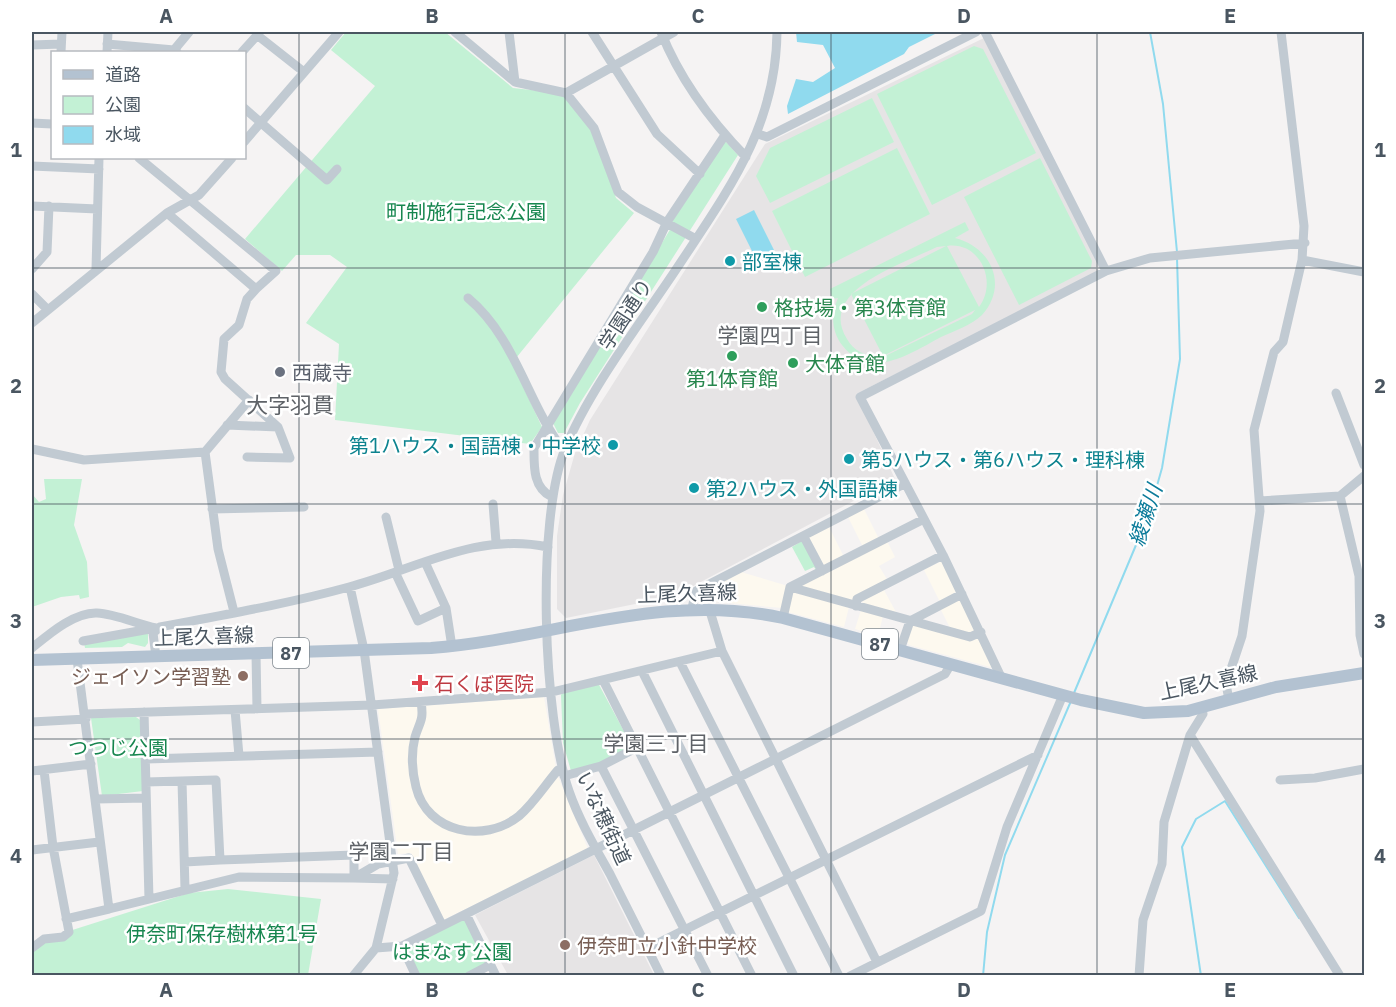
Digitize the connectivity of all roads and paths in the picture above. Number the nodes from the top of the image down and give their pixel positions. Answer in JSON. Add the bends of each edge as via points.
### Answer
{"nodes":[{"id":1,"x":62,"y":32,"type":"edge"},
{"id":2,"x":108,"y":32,"type":"edge"},
{"id":3,"x":189,"y":32,"type":"edge"},
{"id":4,"x":339,"y":32,"type":"edge"},
{"id":5,"x":455,"y":32,"type":"edge"},
{"id":6,"x":510,"y":32,"type":"edge"},
{"id":7,"x":592,"y":32,"type":"edge"},
{"id":8,"x":674,"y":32,"type":"edge"},
{"id":9,"x":777,"y":32,"type":"edge"},
{"id":10,"x":976,"y":32,"type":"edge"},
{"id":11,"x":985,"y":32,"type":"edge"},
{"id":12,"x":1281,"y":32,"type":"edge"},
{"id":13,"x":258,"y":33,"type":"edge"},
{"id":14,"x":662,"y":34,"type":"edge"},
{"id":15,"x":32,"y":45,"type":"edge"},
{"id":16,"x":61,"y":48,"type":"edge"},
{"id":17,"x":107,"y":49,"type":"edge"},
{"id":18,"x":176,"y":51,"type":"edge"},
{"id":19,"x":243,"y":51,"type":"edge"},
{"id":20,"x":613,"y":65,"type":"junction"},
{"id":21,"x":304,"y":72,"type":"junction"},
{"id":22,"x":515,"y":82,"type":"junction"},
{"id":23,"x":566,"y":93,"type":"junction"},
{"id":24,"x":246,"y":110,"type":"edge"},
{"id":25,"x":262,"y":122,"type":"junction"},
{"id":26,"x":32,"y":123,"type":"edge"},
{"id":27,"x":51,"y":124,"type":"edge"},
{"id":28,"x":758,"y":134,"type":"junction"},
{"id":29,"x":725,"y":135,"type":"junction"},
{"id":30,"x":246,"y":140,"type":"edge"},
{"id":31,"x":746,"y":157,"type":"junction"},
{"id":32,"x":99,"y":159,"type":"edge"},
{"id":33,"x":140,"y":159,"type":"edge"},
{"id":34,"x":228,"y":159,"type":"edge"},
{"id":35,"x":32,"y":166,"type":"edge"},
{"id":36,"x":99,"y":169,"type":"junction"},
{"id":37,"x":337,"y":169,"type":"dead end"},
{"id":38,"x":700,"y":174,"type":"junction"},
{"id":39,"x":191,"y":200,"type":"junction"},
{"id":40,"x":32,"y":206,"type":"edge"},
{"id":41,"x":49,"y":206,"type":"junction"},
{"id":42,"x":97,"y":209,"type":"junction"},
{"id":43,"x":167,"y":213,"type":"junction"},
{"id":44,"x":667,"y":222,"type":"junction"},
{"id":45,"x":696,"y":239,"type":"junction"},
{"id":46,"x":1305,"y":243,"type":"junction"},
{"id":47,"x":1302,"y":260,"type":"junction"},
{"id":48,"x":32,"y":269,"type":"edge"},
{"id":49,"x":96,"y":269,"type":"junction"},
{"id":50,"x":1106,"y":271,"type":"junction"},
{"id":51,"x":1365,"y":272,"type":"edge"},
{"id":52,"x":256,"y":289,"type":"junction"},
{"id":53,"x":478,"y":292,"type":"dead end"},
{"id":54,"x":32,"y":294,"type":"edge"},
{"id":55,"x":48,"y":310,"type":"junction"},
{"id":56,"x":32,"y":323,"type":"edge"},
{"id":57,"x":1336,"y":393,"type":"dead end"},
{"id":58,"x":249,"y":400,"type":"junction"},
{"id":59,"x":227,"y":426,"type":"junction"},
{"id":60,"x":547,"y":426,"type":"junction"},
{"id":61,"x":278,"y":427,"type":"junction"},
{"id":62,"x":32,"y":449,"type":"edge"},
{"id":63,"x":564,"y":451,"type":"junction"},
{"id":64,"x":205,"y":452,"type":"junction"},
{"id":65,"x":247,"y":457,"type":"dead end"},
{"id":66,"x":1365,"y":465,"type":"edge"},
{"id":67,"x":1365,"y":476,"type":"edge"},
{"id":68,"x":904,"y":484,"type":"junction"},
{"id":69,"x":552,"y":496,"type":"junction"},
{"id":70,"x":1340,"y":496,"type":"junction"},
{"id":71,"x":1260,"y":501,"type":"junction"},
{"id":72,"x":493,"y":504,"type":"dead end"},
{"id":73,"x":304,"y":507,"type":"dead end"},
{"id":74,"x":212,"y":508,"type":"junction"},
{"id":75,"x":386,"y":517,"type":"dead end"},
{"id":76,"x":924,"y":519,"type":"junction"},
{"id":77,"x":804,"y":537,"type":"junction"},
{"id":78,"x":496,"y":542,"type":"junction"},
{"id":79,"x":548,"y":547,"type":"junction"},
{"id":80,"x":943,"y":555,"type":"junction"},
{"id":81,"x":425,"y":562,"type":"junction"},
{"id":82,"x":397,"y":571,"type":"junction"},
{"id":83,"x":822,"y":571,"type":"junction"},
{"id":84,"x":350,"y":587,"type":"junction"},
{"id":85,"x":790,"y":587,"type":"junction"},
{"id":86,"x":962,"y":594,"type":"junction"},
{"id":87,"x":856,"y":606,"type":"junction"},
{"id":88,"x":446,"y":608,"type":"junction"},
{"id":89,"x":692,"y":608,"type":"junction"},
{"id":90,"x":709,"y":608,"type":"junction"},
{"id":91,"x":234,"y":612,"type":"junction"},
{"id":92,"x":783,"y":618,"type":"junction"},
{"id":93,"x":910,"y":621,"type":"junction"},
{"id":94,"x":156,"y":628,"type":"junction"},
{"id":95,"x":548,"y":629,"type":"junction"},
{"id":96,"x":981,"y":632,"type":"junction"},
{"id":97,"x":83,"y":641,"type":"dead end"},
{"id":98,"x":452,"y":647,"type":"junction"},
{"id":99,"x":32,"y":648,"type":"edge"},
{"id":100,"x":364,"y":650,"type":"junction"},
{"id":101,"x":900,"y":650,"type":"junction"},
{"id":102,"x":722,"y":651,"type":"junction"},
{"id":103,"x":256,"y":654,"type":"junction"},
{"id":104,"x":1365,"y":654,"type":"edge"},
{"id":105,"x":156,"y":657,"type":"junction"},
{"id":106,"x":78,"y":659,"type":"junction"},
{"id":107,"x":32,"y":660,"type":"edge"},
{"id":108,"x":680,"y":662,"type":"junction"},
{"id":109,"x":951,"y":664,"type":"junction"},
{"id":110,"x":642,"y":671,"type":"junction"},
{"id":111,"x":1365,"y":673,"type":"edge"},
{"id":112,"x":1001,"y":678,"type":"junction"},
{"id":113,"x":603,"y":680,"type":"junction"},
{"id":114,"x":552,"y":692,"type":"junction"},
{"id":115,"x":1064,"y":696,"type":"junction"},
{"id":116,"x":1229,"y":700,"type":"junction"},
{"id":117,"x":421,"y":702,"type":"junction"},
{"id":118,"x":372,"y":705,"type":"junction"},
{"id":119,"x":1202,"y":708,"type":"junction"},
{"id":120,"x":257,"y":709,"type":"junction"},
{"id":121,"x":235,"y":710,"type":"junction"},
{"id":122,"x":144,"y":712,"type":"junction"},
{"id":123,"x":85,"y":716,"type":"junction"},
{"id":124,"x":32,"y":722,"type":"edge"},
{"id":125,"x":1190,"y":735,"type":"junction"},
{"id":126,"x":636,"y":748,"type":"junction"},
{"id":127,"x":378,"y":752,"type":"junction"},
{"id":128,"x":1038,"y":755,"type":"junction"},
{"id":129,"x":239,"y":756,"type":"junction"},
{"id":130,"x":146,"y":759,"type":"junction"},
{"id":131,"x":775,"y":760,"type":"junction"},
{"id":132,"x":91,"y":764,"type":"junction"},
{"id":133,"x":602,"y":766,"type":"junction"},
{"id":134,"x":1365,"y":769,"type":"edge"},
{"id":135,"x":44,"y":770,"type":"junction"},
{"id":136,"x":32,"y":771,"type":"edge"},
{"id":137,"x":561,"y":773,"type":"junction"},
{"id":138,"x":738,"y":778,"type":"junction"},
{"id":139,"x":1280,"y":780,"type":"dead end"},
{"id":140,"x":182,"y":781,"type":"junction"},
{"id":141,"x":146,"y":782,"type":"junction"},
{"id":142,"x":704,"y":796,"type":"junction"},
{"id":143,"x":146,"y":798,"type":"junction"},
{"id":144,"x":96,"y":799,"type":"junction"},
{"id":145,"x":669,"y":814,"type":"junction"},
{"id":146,"x":635,"y":830,"type":"junction"},
{"id":147,"x":99,"y":842,"type":"junction"},
{"id":148,"x":53,"y":847,"type":"junction"},
{"id":149,"x":32,"y":850,"type":"edge"},
{"id":150,"x":597,"y":850,"type":"junction"},
{"id":151,"x":826,"y":859,"type":"junction"},
{"id":152,"x":220,"y":860,"type":"junction"},
{"id":153,"x":393,"y":861,"type":"junction"},
{"id":154,"x":185,"y":862,"type":"junction"},
{"id":155,"x":354,"y":878,"type":"junction"},
{"id":156,"x":789,"y":878,"type":"junction"},
{"id":157,"x":393,"y":879,"type":"junction"},
{"id":158,"x":185,"y":889,"type":"junction"},
{"id":159,"x":754,"y":895,"type":"junction"},
{"id":160,"x":149,"y":899,"type":"junction"},
{"id":161,"x":109,"y":909,"type":"junction"},
{"id":162,"x":720,"y":912,"type":"junction"},
{"id":163,"x":466,"y":914,"type":"junction"},
{"id":164,"x":66,"y":919,"type":"junction"},
{"id":165,"x":442,"y":925,"type":"junction"},
{"id":166,"x":685,"y":931,"type":"junction"},
{"id":167,"x":402,"y":946,"type":"junction"},
{"id":168,"x":32,"y":948,"type":"edge"},
{"id":169,"x":376,"y":948,"type":"junction"},
{"id":170,"x":648,"y":948,"type":"junction"},
{"id":171,"x":877,"y":962,"type":"junction"},
{"id":172,"x":490,"y":964,"type":"junction"},
{"id":173,"x":353,"y":975,"type":"edge"},
{"id":174,"x":416,"y":975,"type":"edge"},
{"id":175,"x":469,"y":975,"type":"edge"},
{"id":176,"x":496,"y":975,"type":"edge"},
{"id":177,"x":661,"y":975,"type":"edge"},
{"id":178,"x":708,"y":975,"type":"edge"},
{"id":179,"x":752,"y":975,"type":"edge"},
{"id":180,"x":794,"y":975,"type":"edge"},
{"id":181,"x":839,"y":975,"type":"edge"},
{"id":182,"x":850,"y":975,"type":"edge"},
{"id":183,"x":1139,"y":975,"type":"edge"},
{"id":184,"x":1340,"y":975,"type":"edge"}],
"edges":[{"from":1,"to":16,"type":"street"},
{"from":2,"to":17,"type":"street"},
{"from":3,"to":18,"type":"street"},
{"from":4,"to":21,"type":"street"},
{"from":5,"to":22,"type":"street"},
{"from":6,"to":22,"type":"street"},
{"from":7,"to":20,"type":"street"},
{"from":8,"to":14,"type":"street"},
{"from":9,"to":28,"type":"street","name":"学園通り","via":[[772,84]]},
{"from":10,"to":28,"type":"street","via":[[767,137]]},
{"from":11,"to":50,"type":"street"},
{"from":12,"to":46,"type":"street"},
{"from":13,"to":19,"type":"street"},
{"from":13,"to":21,"type":"street"},
{"from":14,"to":20,"type":"street"},
{"from":14,"to":29,"type":"street","via":[[682,78]]},
{"from":15,"to":16,"type":"street"},
{"from":17,"to":18,"type":"street"},
{"from":20,"to":23,"type":"street"},
{"from":20,"to":38,"type":"street","via":[[657,134]]},
{"from":21,"to":25,"type":"street"},
{"from":22,"to":23,"type":"street"},
{"from":23,"to":44,"type":"street","via":[[594,128],[618,192]]},
{"from":24,"to":25,"type":"street"},
{"from":25,"to":30,"type":"street"},
{"from":25,"to":37,"type":"street","via":[[327,180]]},
{"from":26,"to":27,"type":"street"},
{"from":28,"to":31,"type":"street","name":"学園通り"},
{"from":29,"to":31,"type":"street"},
{"from":29,"to":38,"type":"street"},
{"from":31,"to":45,"type":"street","name":"学園通り"},
{"from":32,"to":36,"type":"street"},
{"from":33,"to":39,"type":"street"},
{"from":34,"to":39,"type":"street","via":[[205,189]]},
{"from":35,"to":36,"type":"street"},
{"from":36,"to":42,"type":"street"},
{"from":38,"to":44,"type":"street"},
{"from":39,"to":43,"type":"street"},
{"from":39,"to":52,"type":"street","via":[[276,271]]},
{"from":40,"to":41,"type":"street"},
{"from":41,"to":42,"type":"street"},
{"from":41,"to":48,"type":"street","via":[[47,252]]},
{"from":42,"to":49,"type":"street"},
{"from":43,"to":49,"type":"street"},
{"from":43,"to":52,"type":"street"},
{"from":44,"to":45,"type":"street"},
{"from":44,"to":60,"type":"street","via":[[653,252]]},
{"from":45,"to":63,"type":"street","name":"学園通り","via":[[590,400]]},
{"from":46,"to":47,"type":"street"},
{"from":46,"to":50,"type":"street","via":[[1150,258]]},
{"from":47,"to":51,"type":"street"},
{"from":47,"to":71,"type":"street","via":[[1283,342],[1274,352],[1254,430]]},
{"from":49,"to":55,"type":"street"},
{"from":50,"to":68,"type":"street","via":[[860,397]]},
{"from":52,"to":58,"type":"street","via":[[247,299],[239,325],[224,339],[221,372]]},
{"from":53,"to":60,"type":"street","via":[[470,299],[511,351]]},
{"from":54,"to":55,"type":"street"},
{"from":55,"to":56,"type":"street"},
{"from":57,"to":66,"type":"street"},
{"from":58,"to":59,"type":"street"},
{"from":58,"to":61,"type":"street"},
{"from":59,"to":61,"type":"street"},
{"from":59,"to":64,"type":"street"},
{"from":60,"to":63,"type":"street"},
{"from":60,"to":69,"type":"street","via":[[534,448],[534,462],[537,484],[542,492]]},
{"from":61,"to":65,"type":"street","via":[[290,458]]},
{"from":62,"to":64,"type":"street","via":[[84,460]]},
{"from":63,"to":69,"type":"street","name":"学園通り"},
{"from":64,"to":74,"type":"street"},
{"from":67,"to":70,"type":"street"},
{"from":68,"to":76,"type":"street"},
{"from":68,"to":77,"type":"street"},
{"from":69,"to":79,"type":"street","name":"学園通り"},
{"from":70,"to":71,"type":"street"},
{"from":70,"to":104,"type":"street","via":[[1359,576],[1360,635]]},
{"from":71,"to":116,"type":"street","via":[[1242,636],[1226,684]]},
{"from":72,"to":78,"type":"street"},
{"from":73,"to":74,"type":"street"},
{"from":74,"to":91,"type":"street"},
{"from":75,"to":82,"type":"street"},
{"from":76,"to":80,"type":"street"},
{"from":76,"to":83,"type":"street"},
{"from":77,"to":83,"type":"street"},
{"from":77,"to":89,"type":"street","via":[[696,591]]},
{"from":78,"to":79,"type":"street"},
{"from":78,"to":81,"type":"street"},
{"from":79,"to":95,"type":"street","name":"学園通り"},
{"from":80,"to":86,"type":"street"},
{"from":80,"to":87,"type":"street","via":[[857,599]]},
{"from":81,"to":82,"type":"street"},
{"from":81,"to":88,"type":"street"},
{"from":82,"to":84,"type":"street"},
{"from":82,"to":88,"type":"street","via":[[418,621]]},
{"from":83,"to":85,"type":"street"},
{"from":84,"to":91,"type":"street"},
{"from":84,"to":100,"type":"street"},
{"from":85,"to":87,"type":"street"},
{"from":85,"to":92,"type":"street"},
{"from":86,"to":93,"type":"street"},
{"from":86,"to":96,"type":"street"},
{"from":87,"to":93,"type":"street"},
{"from":88,"to":98,"type":"street"},
{"from":89,"to":90,"type":"main road","name":"上尾久喜線","number":"87"},
{"from":89,"to":95,"type":"main road","name":"上尾久喜線","number":"87","via":[[627,614]]},
{"from":90,"to":92,"type":"main road","name":"上尾久喜線","number":"87","via":[[747,610]]},
{"from":90,"to":102,"type":"street"},
{"from":91,"to":94,"type":"street"},
{"from":92,"to":101,"type":"main road","name":"上尾久喜線","number":"87"},
{"from":93,"to":96,"type":"street","via":[[970,637]]},
{"from":93,"to":101,"type":"street"},
{"from":94,"to":97,"type":"street"},
{"from":94,"to":99,"type":"street","via":[[97,613],[85,614]]},
{"from":94,"to":105,"type":"street"},
{"from":95,"to":98,"type":"main road","name":"上尾久喜線","number":"87"},
{"from":95,"to":114,"type":"street","name":"いな穂街道"},
{"from":96,"to":112,"type":"street"},
{"from":98,"to":100,"type":"main road","name":"上尾久喜線","number":"87"},
{"from":100,"to":103,"type":"main road","name":"上尾久喜線","number":"87"},
{"from":100,"to":118,"type":"street"},
{"from":101,"to":109,"type":"main road","name":"上尾久喜線","number":"87"},
{"from":102,"to":108,"type":"street"},
{"from":102,"to":131,"type":"street"},
{"from":103,"to":105,"type":"main road","name":"上尾久喜線","number":"87"},
{"from":103,"to":120,"type":"street"},
{"from":105,"to":106,"type":"main road","name":"上尾久喜線","number":"87"},
{"from":106,"to":107,"type":"main road","name":"上尾久喜線","number":"87"},
{"from":106,"to":123,"type":"street"},
{"from":108,"to":110,"type":"street"},
{"from":108,"to":138,"type":"street"},
{"from":109,"to":112,"type":"main road","name":"上尾久喜線","number":"87"},
{"from":109,"to":131,"type":"street","via":[[945,674]]},
{"from":110,"to":113,"type":"street"},
{"from":110,"to":142,"type":"street"},
{"from":111,"to":116,"type":"main road","name":"上尾久喜線","number":"87","via":[[1301,682]]},
{"from":112,"to":115,"type":"main road","name":"上尾久喜線","number":"87"},
{"from":113,"to":114,"type":"street"},
{"from":113,"to":126,"type":"street"},
{"from":114,"to":117,"type":"street"},
{"from":114,"to":137,"type":"street","name":"いな穂街道"},
{"from":115,"to":119,"type":"main road","name":"上尾久喜線","number":"87","via":[[1117,710],[1157,714]]},
{"from":115,"to":128,"type":"street"},
{"from":116,"to":119,"type":"main road","name":"上尾久喜線","number":"87"},
{"from":117,"to":118,"type":"street"},
{"from":117,"to":137,"type":"street","via":[[423,719],[412,756],[416,787],[432,816],[450,828],[480,831],[507,823]]},
{"from":118,"to":120,"type":"street"},
{"from":118,"to":127,"type":"street"},
{"from":119,"to":125,"type":"street","via":[[1203,714]]},
{"from":120,"to":121,"type":"street"},
{"from":121,"to":122,"type":"street"},
{"from":121,"to":129,"type":"street"},
{"from":122,"to":123,"type":"street"},
{"from":122,"to":130,"type":"street"},
{"from":123,"to":124,"type":"street"},
{"from":123,"to":132,"type":"street"},
{"from":125,"to":183,"type":"street","via":[[1164,822],[1162,864],[1143,920]]},
{"from":125,"to":184,"type":"street"},
{"from":126,"to":133,"type":"street"},
{"from":126,"to":145,"type":"street"},
{"from":127,"to":129,"type":"street"},
{"from":127,"to":153,"type":"street"},
{"from":128,"to":151,"type":"street"},
{"from":128,"to":171,"type":"street","via":[[1007,827],[981,911]]},
{"from":129,"to":130,"type":"street"},
{"from":130,"to":141,"type":"street"},
{"from":131,"to":138,"type":"street"},
{"from":131,"to":151,"type":"street"},
{"from":132,"to":135,"type":"street"},
{"from":132,"to":144,"type":"street"},
{"from":133,"to":137,"type":"street"},
{"from":133,"to":146,"type":"street"},
{"from":134,"to":139,"type":"street"},
{"from":135,"to":136,"type":"street"},
{"from":135,"to":148,"type":"street"},
{"from":137,"to":150,"type":"street","name":"いな穂街道"},
{"from":138,"to":142,"type":"street"},
{"from":138,"to":156,"type":"street"},
{"from":140,"to":141,"type":"street"},
{"from":140,"to":152,"type":"street","via":[[216,780]]},
{"from":140,"to":154,"type":"street"},
{"from":141,"to":143,"type":"street"},
{"from":142,"to":145,"type":"street"},
{"from":142,"to":159,"type":"street"},
{"from":143,"to":144,"type":"street"},
{"from":143,"to":160,"type":"street"},
{"from":144,"to":147,"type":"street"},
{"from":145,"to":146,"type":"street"},
{"from":145,"to":162,"type":"street"},
{"from":146,"to":150,"type":"street"},
{"from":146,"to":166,"type":"street"},
{"from":147,"to":148,"type":"street"},
{"from":147,"to":161,"type":"street"},
{"from":148,"to":149,"type":"street"},
{"from":148,"to":164,"type":"street"},
{"from":150,"to":163,"type":"street"},
{"from":150,"to":170,"type":"street","name":"いな穂街道"},
{"from":151,"to":156,"type":"street"},
{"from":151,"to":171,"type":"street"},
{"from":152,"to":154,"type":"street"},
{"from":152,"to":155,"type":"street","via":[[354,855]]},
{"from":153,"to":155,"type":"street","via":[[378,864]]},
{"from":153,"to":157,"type":"street"},
{"from":153,"to":165,"type":"street","via":[[409,858]]},
{"from":154,"to":158,"type":"street"},
{"from":155,"to":157,"type":"street"},
{"from":155,"to":158,"type":"street","via":[[239,877]]},
{"from":156,"to":159,"type":"street"},
{"from":156,"to":181,"type":"street"},
{"from":157,"to":169,"type":"street"},
{"from":158,"to":160,"type":"street"},
{"from":159,"to":162,"type":"street"},
{"from":159,"to":180,"type":"street"},
{"from":160,"to":161,"type":"street"},
{"from":161,"to":164,"type":"street"},
{"from":162,"to":166,"type":"street"},
{"from":162,"to":179,"type":"street"},
{"from":163,"to":165,"type":"street"},
{"from":163,"to":172,"type":"street"},
{"from":164,"to":168,"type":"street","via":[[69,932],[63,937],[44,939]]},
{"from":165,"to":167,"type":"street"},
{"from":166,"to":170,"type":"street"},
{"from":166,"to":178,"type":"street"},
{"from":167,"to":169,"type":"street"},
{"from":167,"to":174,"type":"street"},
{"from":169,"to":173,"type":"street"},
{"from":170,"to":177,"type":"street","name":"いな穂街道"},
{"from":171,"to":182,"type":"street"},
{"from":172,"to":175,"type":"street"},
{"from":172,"to":176,"type":"street"}]}
